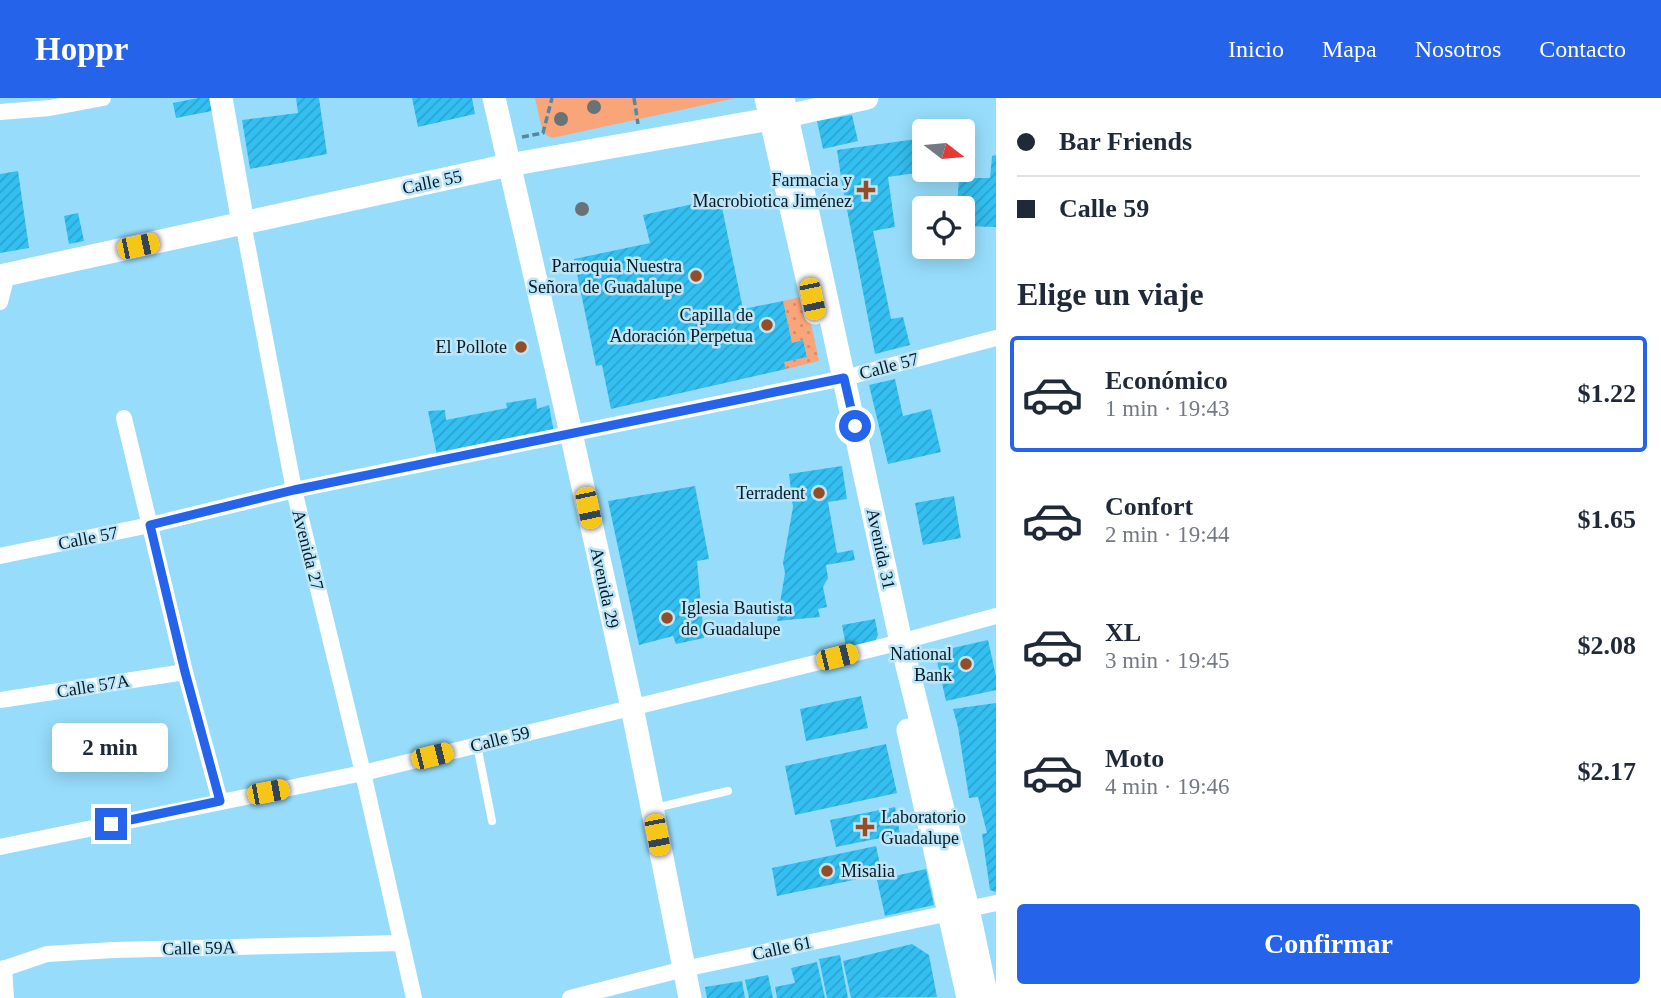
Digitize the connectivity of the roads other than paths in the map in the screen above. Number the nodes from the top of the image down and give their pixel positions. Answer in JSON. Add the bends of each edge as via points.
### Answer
{"nodes":[{"id":1,"x":103,"y":98,"type":"edge"},
{"id":2,"x":222,"y":98,"type":"edge"},
{"id":3,"x":494,"y":98,"type":"edge"},
{"id":4,"x":867,"y":98,"type":"edge"},
{"id":5,"x":777,"y":108,"type":"edge"},
{"id":6,"x":0,"y":112,"type":"edge"},
{"id":7,"x":509,"y":165,"type":"junction"},
{"id":8,"x":243,"y":223,"type":"junction"},
{"id":9,"x":3,"y":275,"type":"edge"},
{"id":10,"x":0,"y":302,"type":"edge"},
{"id":11,"x":996,"y":338,"type":"edge"},
{"id":12,"x":837,"y":379,"type":"junction"},
{"id":13,"x":124,"y":418,"type":"dead end"},
{"id":14,"x":571,"y":432,"type":"junction"},
{"id":15,"x":294,"y":490,"type":"junction"},
{"id":16,"x":150,"y":525,"type":"junction"},
{"id":17,"x":0,"y":556,"type":"edge"},
{"id":18,"x":996,"y":617,"type":"edge"},
{"id":19,"x":895,"y":643,"type":"junction"},
{"id":20,"x":185,"y":672,"type":"junction"},
{"id":21,"x":0,"y":701,"type":"edge"},
{"id":22,"x":632,"y":707,"type":"junction"},
{"id":23,"x":477,"y":745,"type":"junction"},
{"id":24,"x":363,"y":773,"type":"junction"},
{"id":25,"x":728,"y":791,"type":"dead end"},
{"id":26,"x":220,"y":801,"type":"junction"},
{"id":27,"x":652,"y":808,"type":"junction"},
{"id":28,"x":492,"y":821,"type":"dead end"},
{"id":29,"x":0,"y":847,"type":"edge"},
{"id":30,"x":996,"y":903,"type":"edge"},
{"id":31,"x":958,"y":911,"type":"junction"},
{"id":32,"x":402,"y":943,"type":"junction"},
{"id":33,"x":2,"y":969,"type":"edge"},
{"id":34,"x":684,"y":969,"type":"junction"},
{"id":35,"x":6,"y":998,"type":"edge"},
{"id":36,"x":414,"y":998,"type":"edge"},
{"id":37,"x":570,"y":998,"type":"edge"},
{"id":38,"x":690,"y":998,"type":"edge"},
{"id":39,"x":968,"y":998,"type":"edge"},
{"id":40,"x":987,"y":998,"type":"edge"}],
"edges":[{"from":1,"to":6,"type":"street"},
{"from":2,"to":8,"type":"main road","name":"Avenida 27"},
{"from":3,"to":7,"type":"main road","name":"Avenida 29"},
{"from":4,"to":5,"type":"main road","name":"Calle 55"},
{"from":5,"to":7,"type":"main road","name":"Calle 55"},
{"from":5,"to":12,"type":"main road","name":"Avenida 31"},
{"from":7,"to":8,"type":"main road","name":"Calle 55"},
{"from":7,"to":14,"type":"main road","name":"Avenida 29"},
{"from":8,"to":9,"type":"main road","name":"Calle 55"},
{"from":8,"to":15,"type":"street","name":"Avenida 27"},
{"from":9,"to":10,"type":"street"},
{"from":11,"to":12,"type":"street","name":"Calle 57"},
{"from":12,"to":14,"type":"street","name":"Calle 57"},
{"from":12,"to":19,"type":"main road","name":"Avenida 31"},
{"from":13,"to":16,"type":"street"},
{"from":14,"to":15,"type":"street","name":"Calle 57"},
{"from":14,"to":22,"type":"main road","name":"Avenida 29"},
{"from":15,"to":16,"type":"street","name":"Calle 57"},
{"from":15,"to":24,"type":"street","name":"Avenida 27"},
{"from":16,"to":17,"type":"street","name":"Calle 57"},
{"from":16,"to":20,"type":"street"},
{"from":18,"to":19,"type":"street","name":"Calle 59"},
{"from":19,"to":22,"type":"street","name":"Calle 59"},
{"from":19,"to":31,"type":"main road","name":"Avenida 31"},
{"from":20,"to":21,"type":"street","name":"Calle 57A"},
{"from":20,"to":26,"type":"street"},
{"from":22,"to":23,"type":"street","name":"Calle 59"},
{"from":22,"to":27,"type":"main road","name":"Avenida 29"},
{"from":23,"to":24,"type":"street","name":"Calle 59"},
{"from":23,"to":28,"type":"lane"},
{"from":24,"to":26,"type":"street","name":"Calle 59"},
{"from":24,"to":32,"type":"street","name":"Avenida 27"},
{"from":25,"to":27,"type":"lane"},
{"from":26,"to":29,"type":"street","name":"Calle 59"},
{"from":27,"to":34,"type":"main road","name":"Avenida 29"},
{"from":30,"to":31,"type":"street","name":"Calle 61"},
{"from":31,"to":34,"type":"street","name":"Calle 61"},
{"from":31,"to":39,"type":"main road","name":"Avenida 31"},
{"from":31,"to":40,"type":"main road","name":"Avenida 31"},
{"from":32,"to":33,"type":"street","name":"Calle 59A","via":[[47,954]]},
{"from":32,"to":36,"type":"street","name":"Avenida 27"},
{"from":33,"to":35,"type":"street"},
{"from":34,"to":37,"type":"street","name":"Calle 61"},
{"from":34,"to":38,"type":"main road","name":"Avenida 29"}]}
